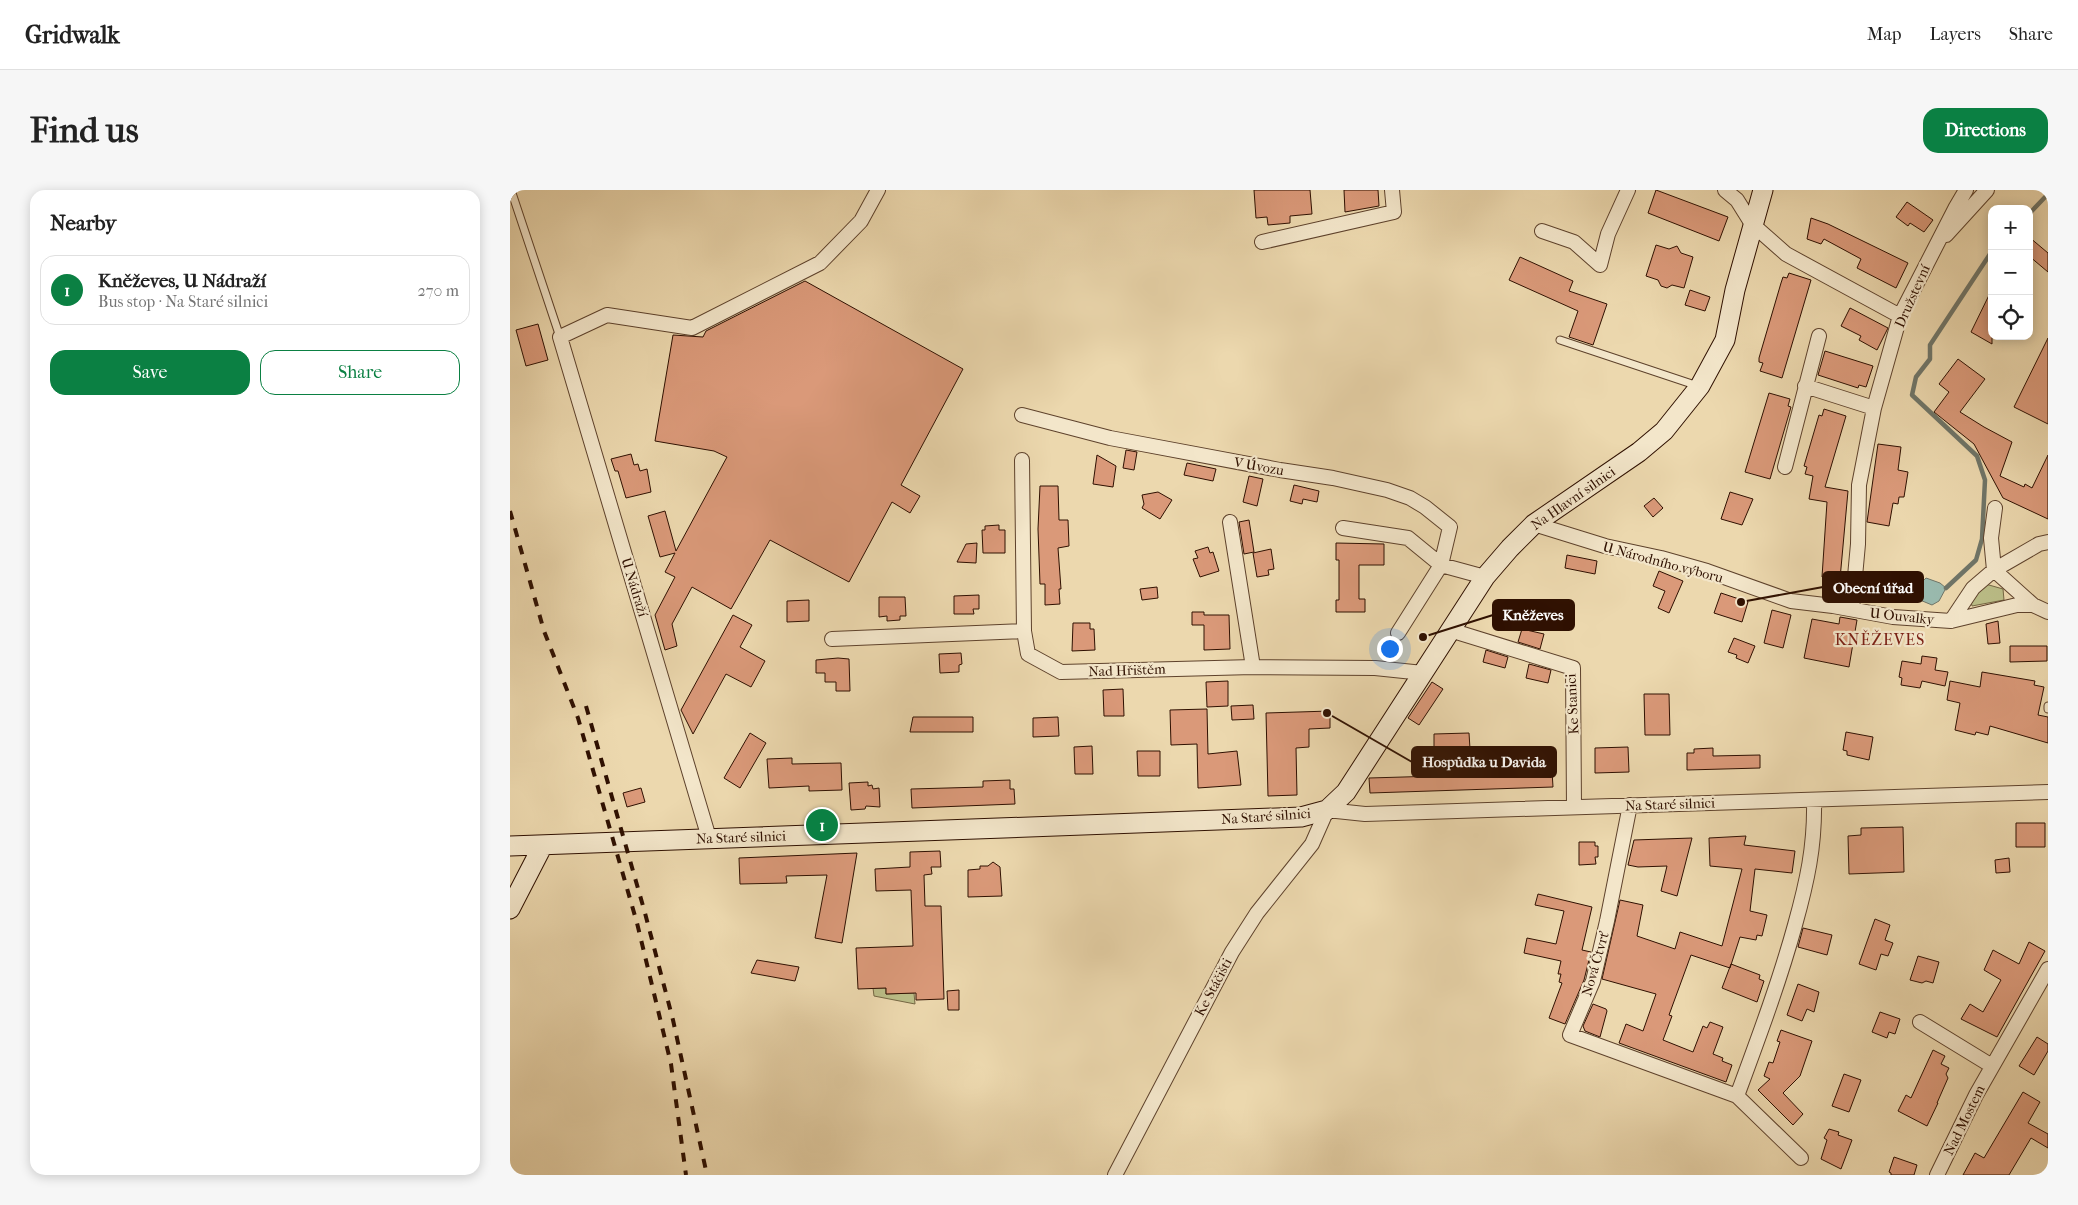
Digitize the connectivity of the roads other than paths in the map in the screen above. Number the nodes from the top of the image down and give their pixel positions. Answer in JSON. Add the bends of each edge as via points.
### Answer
{"nodes":[{"id":1,"x":511,"y":190,"type":"edge"},
{"id":2,"x":878,"y":190,"type":"edge"},
{"id":3,"x":1392,"y":190,"type":"edge"},
{"id":4,"x":1628,"y":190,"type":"edge"},
{"id":5,"x":1725,"y":190,"type":"edge"},
{"id":6,"x":1763,"y":190,"type":"edge"},
{"id":7,"x":1966,"y":190,"type":"edge"},
{"id":8,"x":1987,"y":190,"type":"edge"},
{"id":9,"x":1752,"y":224,"type":"junction"},
{"id":10,"x":1542,"y":231,"type":"dead end"},
{"id":11,"x":1262,"y":242,"type":"dead end"},
{"id":12,"x":1935,"y":247,"type":"junction"},
{"id":13,"x":1900,"y":316,"type":"junction"},
{"id":14,"x":1819,"y":336,"type":"dead end"},
{"id":15,"x":560,"y":337,"type":"junction"},
{"id":16,"x":1560,"y":340,"type":"dead end"},
{"id":17,"x":1700,"y":386,"type":"junction"},
{"id":18,"x":1805,"y":386,"type":"junction"},
{"id":19,"x":1874,"y":408,"type":"junction"},
{"id":20,"x":1022,"y":415,"type":"dead end"},
{"id":21,"x":1022,"y":460,"type":"dead end"},
{"id":22,"x":1785,"y":466,"type":"dead end"},
{"id":23,"x":1995,"y":508,"type":"dead end"},
{"id":24,"x":1230,"y":522,"type":"dead end"},
{"id":25,"x":1534,"y":524,"type":"junction"},
{"id":26,"x":1343,"y":528,"type":"dead end"},
{"id":27,"x":2048,"y":542,"type":"edge"},
{"id":28,"x":1441,"y":565,"type":"junction"},
{"id":29,"x":1994,"y":570,"type":"junction"},
{"id":30,"x":1485,"y":577,"type":"junction"},
{"id":31,"x":2033,"y":606,"type":"junction"},
{"id":32,"x":1852,"y":609,"type":"junction"},
{"id":33,"x":2048,"y":612,"type":"edge"},
{"id":34,"x":1951,"y":621,"type":"junction"},
{"id":35,"x":1450,"y":630,"type":"junction"},
{"id":36,"x":1024,"y":631,"type":"junction"},
{"id":37,"x":1398,"y":633,"type":"dead end"},
{"id":38,"x":832,"y":639,"type":"dead end"},
{"id":39,"x":1253,"y":667,"type":"junction"},
{"id":40,"x":1423,"y":673,"type":"junction"},
{"id":41,"x":2048,"y":792,"type":"edge"},
{"id":42,"x":1814,"y":801,"type":"junction"},
{"id":43,"x":1630,"y":805,"type":"junction"},
{"id":44,"x":1574,"y":807,"type":"junction"},
{"id":45,"x":1327,"y":810,"type":"junction"},
{"id":46,"x":709,"y":838,"type":"junction"},
{"id":47,"x":543,"y":845,"type":"junction"},
{"id":48,"x":510,"y":846,"type":"edge"},
{"id":49,"x":510,"y":909,"type":"edge"},
{"id":50,"x":2048,"y":969,"type":"edge"},
{"id":51,"x":1920,"y":1022,"type":"dead end"},
{"id":52,"x":1992,"y":1066,"type":"junction"},
{"id":53,"x":1737,"y":1096,"type":"junction"},
{"id":54,"x":1801,"y":1158,"type":"dead end"},
{"id":55,"x":1115,"y":1175,"type":"edge"},
{"id":56,"x":1937,"y":1175,"type":"edge"}],
"edges":[{"from":1,"to":15,"type":"lane"},
{"from":2,"to":15,"type":"street","via":[[860,221],[820,263],[692,328],[607,315]]},
{"from":3,"to":11,"type":"street","via":[[1394,212]]},
{"from":4,"to":10,"type":"street","via":[[1608,234],[1600,265],[1574,242]]},
{"from":5,"to":9,"type":"street","via":[[1737,200]]},
{"from":6,"to":9,"type":"street","name":"Na Hlavní silnici"},
{"from":7,"to":12,"type":"street","name":"Družstevní"},
{"from":8,"to":12,"type":"street"},
{"from":9,"to":13,"type":"street","via":[[1786,254]]},
{"from":9,"to":17,"type":"street","name":"Na Hlavní silnici","via":[[1725,340]]},
{"from":12,"to":13,"type":"street","name":"Družstevní"},
{"from":13,"to":19,"type":"street","name":"Družstevní"},
{"from":14,"to":18,"type":"street"},
{"from":15,"to":46,"type":"street","name":"U Nádraží"},
{"from":16,"to":17,"type":"lane"},
{"from":17,"to":25,"type":"street","name":"Na Hlavní silnici","via":[[1681,413],[1639,452]]},
{"from":18,"to":19,"type":"street"},
{"from":18,"to":22,"type":"street"},
{"from":19,"to":32,"type":"street","name":"Družstevní","via":[[1859,485]]},
{"from":20,"to":28,"type":"street","name":"V Úvozu","via":[[1110,438],[1333,478],[1410,498],[1450,527]]},
{"from":21,"to":36,"type":"street","name":"Nad Hřištěm"},
{"from":23,"to":29,"type":"street","via":[[1991,538]]},
{"from":24,"to":39,"type":"street"},
{"from":25,"to":30,"type":"street","name":"Na Hlavní silnici"},
{"from":25,"to":32,"type":"street","name":"U Národního výboru","via":[[1605,546],[1707,571],[1791,601]]},
{"from":26,"to":28,"type":"street","via":[[1408,538]]},
{"from":27,"to":29,"type":"street"},
{"from":28,"to":30,"type":"street"},
{"from":28,"to":37,"type":"street"},
{"from":29,"to":31,"type":"street","name":"U Ouvalky"},
{"from":29,"to":34,"type":"street","name":"U Ouvalky","via":[[1973,588]]},
{"from":30,"to":35,"type":"street","name":"Na Hlavní silnici"},
{"from":31,"to":33,"type":"street","name":"U Ouvalky"},
{"from":31,"to":34,"type":"street","name":"U Ouvalky","via":[[2017,605]]},
{"from":32,"to":34,"type":"street","name":"U Ouvalky","via":[[1893,617]]},
{"from":35,"to":40,"type":"street","name":"Na Hlavní silnici"},
{"from":35,"to":44,"type":"street","name":"Ke Stanici","via":[[1573,668]]},
{"from":36,"to":38,"type":"street"},
{"from":36,"to":39,"type":"street","name":"Nad Hřištěm","via":[[1028,654],[1061,672]]},
{"from":39,"to":40,"type":"street","name":"Nad Hřištěm","via":[[1375,668]]},
{"from":40,"to":45,"type":"street","name":"Na Hlavní silnici","via":[[1346,792]]},
{"from":41,"to":42,"type":"street","name":"Na Staré silnici"},
{"from":42,"to":43,"type":"street","name":"Na Staré silnici"},
{"from":42,"to":53,"type":"street","via":[[1815,831],[1801,901],[1780,980]]},
{"from":43,"to":44,"type":"street","name":"Na Staré silnici"},
{"from":43,"to":53,"type":"street","name":"Nová Čtvrť","via":[[1593,981],[1570,1035]]},
{"from":44,"to":45,"type":"street","name":"Na Staré silnici","via":[[1365,814]]},
{"from":45,"to":46,"type":"street","name":"Na Staré silnici","via":[[1301,817]]},
{"from":45,"to":55,"type":"street","name":"Ke Stáčišti","via":[[1312,844],[1257,914],[1232,952]]},
{"from":46,"to":47,"type":"street","name":"Na Staré silnici"},
{"from":47,"to":48,"type":"street","name":"Na Staré silnici"},
{"from":47,"to":49,"type":"street"},
{"from":50,"to":52,"type":"street","name":"Nad Mostem"},
{"from":51,"to":52,"type":"street"},
{"from":52,"to":56,"type":"street","name":"Nad Mostem"},
{"from":53,"to":54,"type":"street","name":"Nová Čtvrť"}]}
